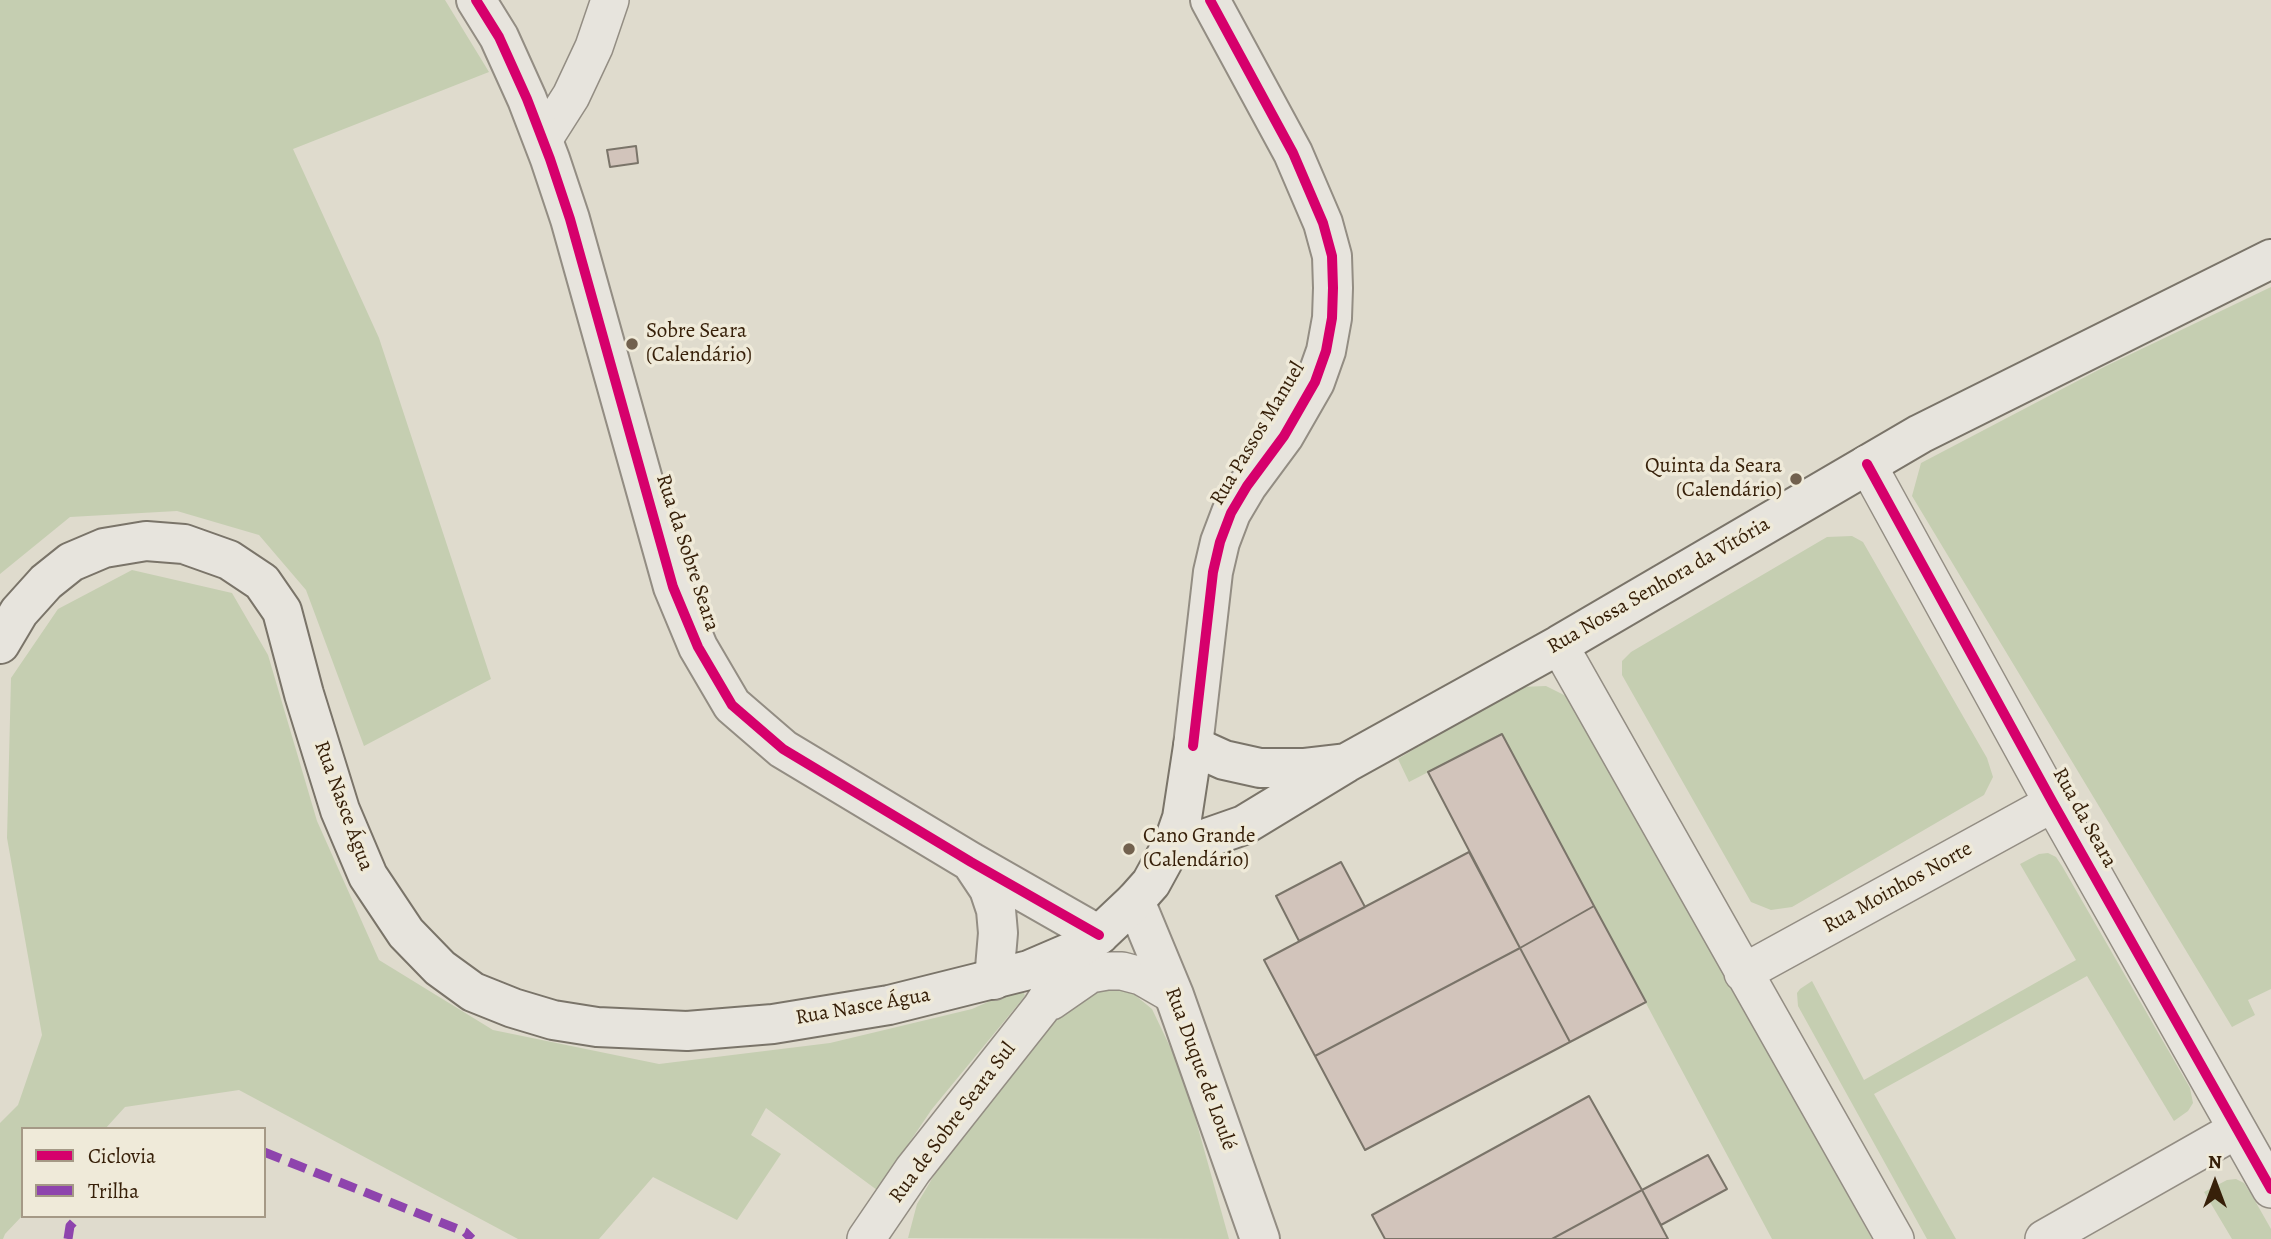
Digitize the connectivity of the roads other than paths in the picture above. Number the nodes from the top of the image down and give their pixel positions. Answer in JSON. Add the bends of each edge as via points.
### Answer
{"nodes":[{"id":1,"x":475,"y":0,"type":"edge"},
{"id":2,"x":610,"y":0,"type":"edge"},
{"id":3,"x":1210,"y":0,"type":"edge"},
{"id":4,"x":543,"y":140,"type":"junction"},
{"id":5,"x":2271,"y":258,"type":"edge"},
{"id":6,"x":1867,"y":464,"type":"junction"},
{"id":7,"x":0,"y":644,"type":"edge"},
{"id":8,"x":1559,"y":645,"type":"junction"},
{"id":9,"x":1193,"y":746,"type":"junction"},
{"id":10,"x":1346,"y":763,"type":"junction"},
{"id":11,"x":2053,"y":803,"type":"junction"},
{"id":12,"x":1174,"y":841,"type":"junction"},
{"id":13,"x":971,"y":862,"type":"junction"},
{"id":14,"x":1135,"y":901,"type":"junction"},
{"id":15,"x":1088,"y":942,"type":"junction"},
{"id":16,"x":1743,"y":973,"type":"junction"},
{"id":17,"x":995,"y":980,"type":"junction"},
{"id":18,"x":1174,"y":995,"type":"junction"},
{"id":19,"x":1041,"y":1008,"type":"junction"},
{"id":20,"x":2236,"y":1130,"type":"junction"},
{"id":21,"x":2271,"y":1189,"type":"edge"},
{"id":22,"x":866,"y":1239,"type":"edge"},
{"id":23,"x":1260,"y":1239,"type":"edge"},
{"id":24,"x":1895,"y":1239,"type":"edge"},
{"id":25,"x":2044,"y":1239,"type":"edge"}],
"edges":[{"from":1,"to":4,"type":"main road","name":"Rua da Sobre Seara","via":[[499,37]]},
{"from":2,"to":4,"type":"street","via":[[594,47]]},
{"from":3,"to":9,"type":"main road","name":"Rua Passos Manuel","via":[[1293,153],[1324,223],[1333,288],[1326,351],[1315,382],[1284,436],[1247,486],[1220,542]]},
{"from":4,"to":13,"type":"main road","name":"Rua da Sobre Seara","via":[[570,219],[673,587],[714,678],[732,705],[783,749]]},
{"from":5,"to":6,"type":"main road","name":"Rua Nossa Senhora da Vitória"},
{"from":6,"to":8,"type":"main road","name":"Rua Nossa Senhora da Vitória"},
{"from":6,"to":11,"type":"street","name":"Rua da Seara"},
{"from":7,"to":17,"type":"main road","name":"Rua Nasce Água","via":[[19,612],[46,582],[71,562],[104,548],[146,541],[184,544],[229,559],[262,582],[282,611],[340,810],[368,876],[406,933],[440,968],[473,992],[513,1008],[597,1027],[687,1031],[773,1024],[889,1005]]},
{"from":8,"to":10,"type":"main road","name":"Rua Nossa Senhora da Vitória"},
{"from":8,"to":16,"type":"street"},
{"from":9,"to":10,"type":"main road","name":"Rua Nossa Senhora da Vitória","via":[[1224,760],[1260,768]]},
{"from":9,"to":12,"type":"main road","name":"Rua Passos Manuel"},
{"from":10,"to":12,"type":"main road","name":"Rua Nossa Senhora da Vitória","via":[[1244,825],[1204,839]]},
{"from":11,"to":16,"type":"street","name":"Rua Moinhos Norte"},
{"from":11,"to":20,"type":"street","name":"Rua da Seara"},
{"from":12,"to":14,"type":"main road","name":"Rua Passos Manuel","via":[[1151,883]]},
{"from":13,"to":15,"type":"main road","name":"Rua da Sobre Seara"},
{"from":13,"to":17,"type":"main road","name":"Rua da Sobre Seara","via":[[996,910]]},
{"from":14,"to":15,"type":"main road","name":"Rua Passos Manuel"},
{"from":14,"to":18,"type":"main road","name":"Rua Duque de Loulé"},
{"from":15,"to":17,"type":"main road","name":"Rua Passos Manuel","via":[[1029,970]]},
{"from":15,"to":19,"type":"street","name":"Rua de Sobre Seara Sul"},
{"from":16,"to":24,"type":"street"},
{"from":18,"to":19,"type":"street","name":"Rua de Sobre Seara Sul","via":[[1141,976],[1107,971],[1090,974]]},
{"from":18,"to":23,"type":"main road","name":"Rua Duque de Loulé"},
{"from":19,"to":22,"type":"street","name":"Rua de Sobre Seara Sul"},
{"from":20,"to":21,"type":"street","name":"Rua da Seara"},
{"from":20,"to":25,"type":"street"}]}
